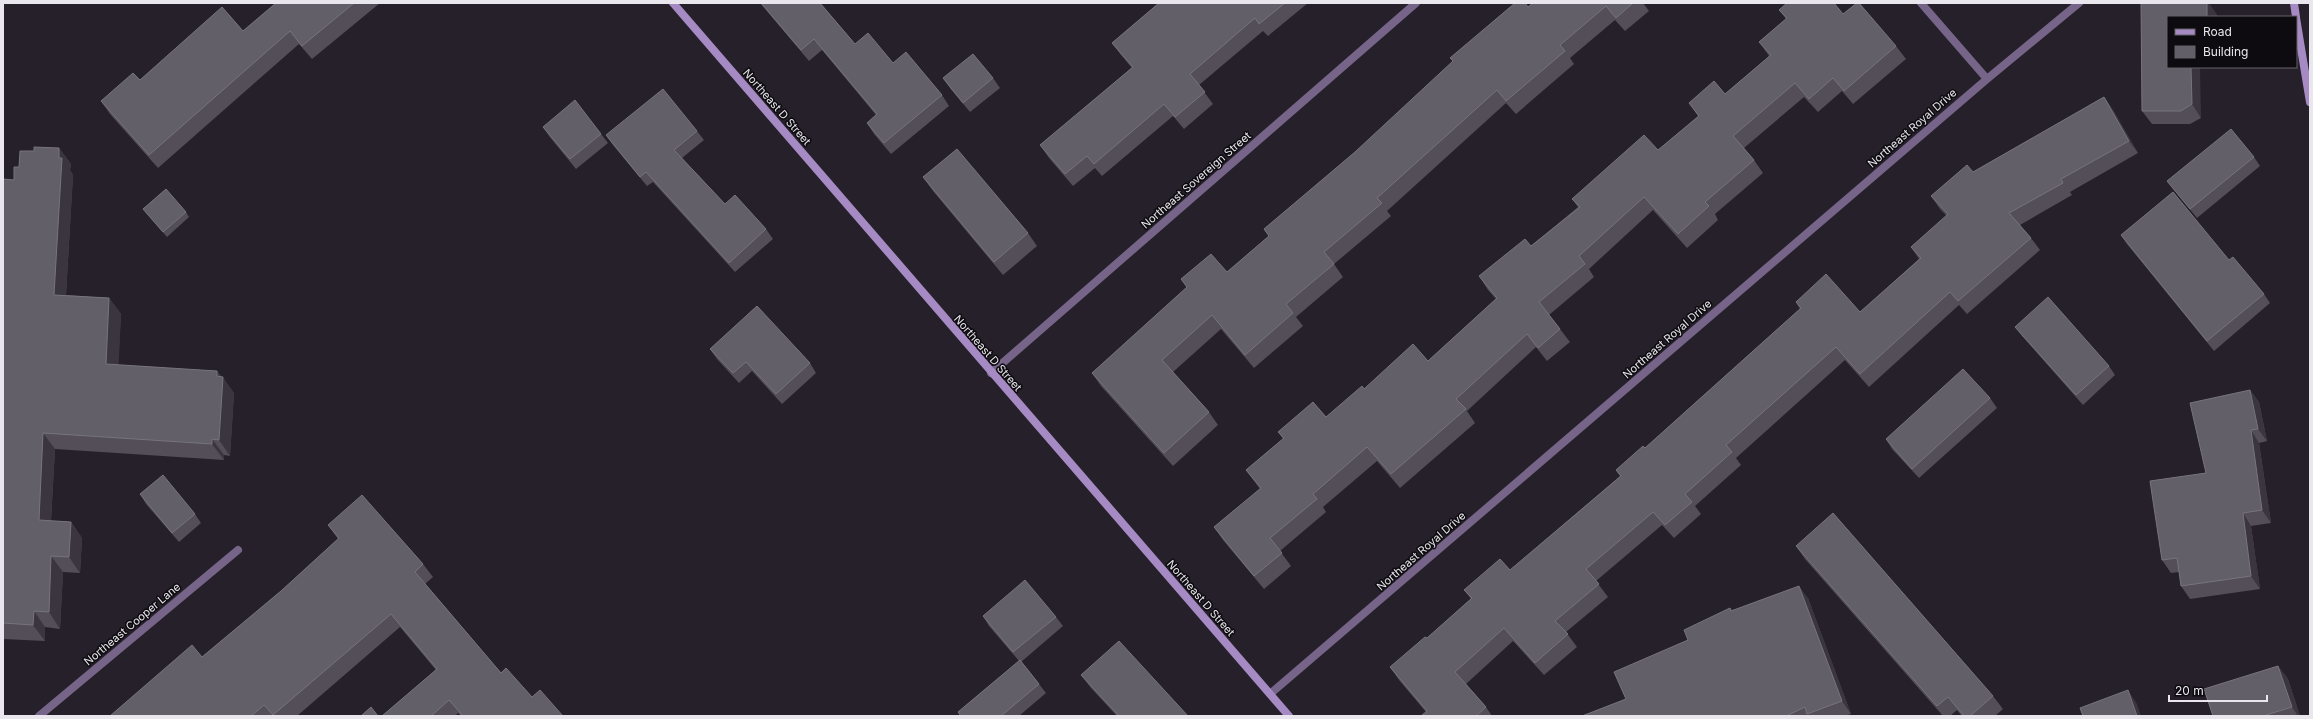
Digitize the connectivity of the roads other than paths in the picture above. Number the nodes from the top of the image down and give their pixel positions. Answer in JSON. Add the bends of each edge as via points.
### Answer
{"nodes":[{"id":1,"x":672,"y":3,"type":"edge"},
{"id":2,"x":1416,"y":3,"type":"edge"},
{"id":3,"x":1921,"y":3,"type":"edge"},
{"id":4,"x":2079,"y":3,"type":"edge"},
{"id":5,"x":2294,"y":3,"type":"edge"},
{"id":6,"x":2296,"y":16,"type":"edge"},
{"id":7,"x":2297,"y":23,"type":"edge"},
{"id":8,"x":1987,"y":79,"type":"junction"},
{"id":9,"x":2310,"y":102,"type":"edge"},
{"id":10,"x":991,"y":373,"type":"junction"},
{"id":11,"x":238,"y":550,"type":"dead end"},
{"id":12,"x":1270,"y":694,"type":"junction"},
{"id":13,"x":39,"y":716,"type":"edge"},
{"id":14,"x":1289,"y":716,"type":"edge"}],
"edges":[{"from":1,"to":10,"type":"street","name":"Northeast D Street"},
{"from":2,"to":10,"type":"street","name":"Northeast Sovereign Street"},
{"from":3,"to":8,"type":"street"},
{"from":4,"to":8,"type":"street","name":"Northeast Royal Drive"},
{"from":5,"to":6,"type":"street"},
{"from":7,"to":9,"type":"street"},
{"from":8,"to":12,"type":"street","name":"Northeast Royal Drive"},
{"from":10,"to":12,"type":"street","name":"Northeast D Street"},
{"from":11,"to":13,"type":"street","name":"Northeast Cooper Lane"},
{"from":12,"to":14,"type":"street","name":"Northeast D Street"}]}
